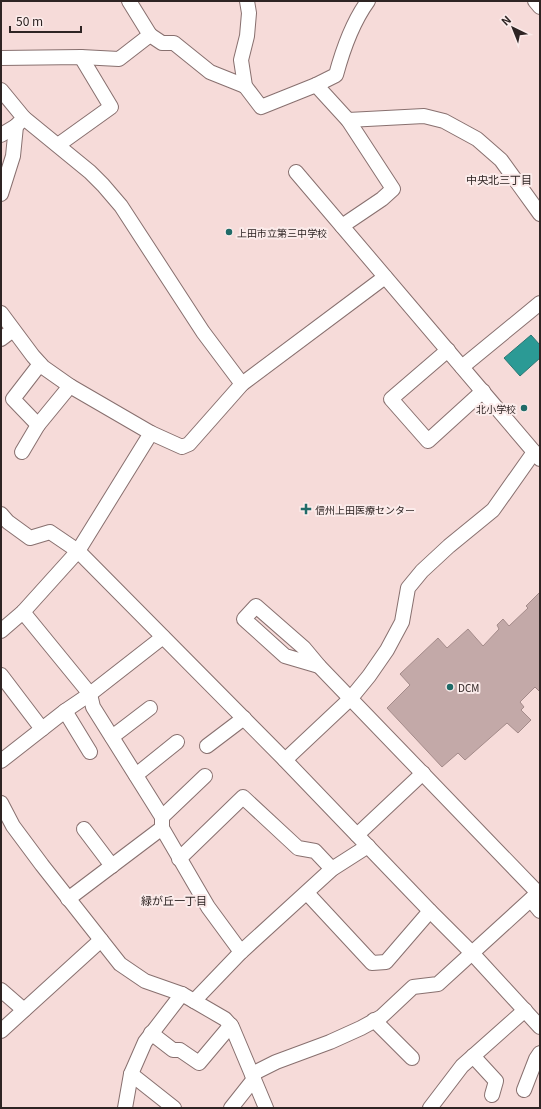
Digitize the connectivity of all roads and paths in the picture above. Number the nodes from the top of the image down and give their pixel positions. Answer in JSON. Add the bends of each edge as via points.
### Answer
{"nodes":[{"id":1,"x":129,"y":1,"type":"edge"},
{"id":2,"x":247,"y":1,"type":"edge"},
{"id":3,"x":368,"y":1,"type":"edge"},
{"id":4,"x":535,"y":1,"type":"edge"},
{"id":5,"x":540,"y":7,"type":"edge"},
{"id":6,"x":150,"y":35,"type":"junction"},
{"id":7,"x":81,"y":57,"type":"junction"},
{"id":8,"x":1,"y":58,"type":"edge"},
{"id":9,"x":316,"y":85,"type":"junction"},
{"id":10,"x":245,"y":86,"type":"junction"},
{"id":11,"x":1,"y":90,"type":"edge"},
{"id":12,"x":348,"y":120,"type":"junction"},
{"id":13,"x":20,"y":122,"type":"junction"},
{"id":14,"x":1,"y":135,"type":"edge"},
{"id":15,"x":58,"y":145,"type":"junction"},
{"id":16,"x":296,"y":172,"type":"dead end"},
{"id":17,"x":1,"y":194,"type":"edge"},
{"id":18,"x":540,"y":214,"type":"edge"},
{"id":19,"x":342,"y":226,"type":"junction"},
{"id":20,"x":385,"y":277,"type":"junction"},
{"id":21,"x":540,"y":303,"type":"edge"},
{"id":22,"x":1,"y":313,"type":"edge"},
{"id":23,"x":13,"y":330,"type":"junction"},
{"id":24,"x":1,"y":339,"type":"edge"},
{"id":25,"x":448,"y":350,"type":"junction"},
{"id":26,"x":40,"y":364,"type":"junction"},
{"id":27,"x":462,"y":367,"type":"junction"},
{"id":28,"x":242,"y":384,"type":"junction"},
{"id":29,"x":70,"y":386,"type":"junction"},
{"id":30,"x":483,"y":391,"type":"junction"},
{"id":31,"x":38,"y":425,"type":"junction"},
{"id":32,"x":151,"y":433,"type":"junction"},
{"id":33,"x":22,"y":452,"type":"dead end"},
{"id":34,"x":537,"y":455,"type":"edge"},
{"id":35,"x":1,"y":514,"type":"edge"},
{"id":36,"x":78,"y":551,"type":"junction"},
{"id":37,"x":23,"y":612,"type":"junction"},
{"id":38,"x":1,"y":630,"type":"edge"},
{"id":39,"x":163,"y":636,"type":"junction"},
{"id":40,"x":319,"y":666,"type":"junction"},
{"id":41,"x":1,"y":675,"type":"edge"},
{"id":42,"x":90,"y":694,"type":"junction"},
{"id":43,"x":351,"y":698,"type":"junction"},
{"id":44,"x":150,"y":708,"type":"dead end"},
{"id":45,"x":65,"y":712,"type":"junction"},
{"id":46,"x":244,"y":718,"type":"junction"},
{"id":47,"x":42,"y":729,"type":"junction"},
{"id":48,"x":112,"y":736,"type":"junction"},
{"id":49,"x":177,"y":742,"type":"dead end"},
{"id":50,"x":207,"y":746,"type":"dead end"},
{"id":51,"x":90,"y":752,"type":"dead end"},
{"id":52,"x":285,"y":760,"type":"junction"},
{"id":53,"x":1,"y":761,"type":"edge"},
{"id":54,"x":423,"y":773,"type":"junction"},
{"id":55,"x":136,"y":775,"type":"junction"},
{"id":56,"x":205,"y":776,"type":"dead end"},
{"id":57,"x":1,"y":803,"type":"edge"},
{"id":58,"x":162,"y":823,"type":"junction"},
{"id":59,"x":84,"y":829,"type":"dead end"},
{"id":60,"x":357,"y":835,"type":"junction"},
{"id":61,"x":368,"y":846,"type":"junction"},
{"id":62,"x":179,"y":859,"type":"junction"},
{"id":63,"x":112,"y":866,"type":"junction"},
{"id":64,"x":332,"y":869,"type":"junction"},
{"id":65,"x":307,"y":893,"type":"junction"},
{"id":66,"x":536,"y":895,"type":"edge"},
{"id":67,"x":68,"y":899,"type":"junction"},
{"id":68,"x":430,"y":911,"type":"junction"},
{"id":69,"x":540,"y":911,"type":"edge"},
{"id":70,"x":101,"y":940,"type":"junction"},
{"id":71,"x":241,"y":952,"type":"junction"},
{"id":72,"x":472,"y":953,"type":"junction"},
{"id":73,"x":1,"y":990,"type":"edge"},
{"id":74,"x":188,"y":998,"type":"junction"},
{"id":75,"x":24,"y":1010,"type":"junction"},
{"id":76,"x":525,"y":1010,"type":"junction"},
{"id":77,"x":374,"y":1020,"type":"junction"},
{"id":78,"x":231,"y":1025,"type":"junction"},
{"id":79,"x":540,"y":1026,"type":"edge"},
{"id":80,"x":1,"y":1030,"type":"edge"},
{"id":81,"x":151,"y":1034,"type":"junction"},
{"id":82,"x":540,"y":1053,"type":"edge"},
{"id":83,"x":473,"y":1056,"type":"junction"},
{"id":84,"x":412,"y":1058,"type":"dead end"},
{"id":85,"x":131,"y":1074,"type":"junction"},
{"id":86,"x":253,"y":1076,"type":"junction"},
{"id":87,"x":524,"y":1090,"type":"dead end"},
{"id":88,"x":492,"y":1095,"type":"dead end"},
{"id":89,"x":170,"y":1107,"type":"edge"},
{"id":90,"x":124,"y":1108,"type":"edge"},
{"id":91,"x":231,"y":1108,"type":"edge"},
{"id":92,"x":266,"y":1108,"type":"edge"},
{"id":93,"x":430,"y":1108,"type":"edge"}],
"edges":[{"from":1,"to":6,"type":"street"},
{"from":2,"to":10,"type":"street","via":[[247,36],[241,60]]},
{"from":3,"to":9,"type":"street","via":[[343,48],[336,75]]},
{"from":4,"to":5,"type":"street"},
{"from":6,"to":7,"type":"street","via":[[119,58]]},
{"from":6,"to":10,"type":"street","via":[[162,43],[174,43],[210,72]]},
{"from":7,"to":8,"type":"street"},
{"from":7,"to":15,"type":"street","via":[[111,107]]},
{"from":9,"to":10,"type":"street","via":[[261,107]]},
{"from":9,"to":12,"type":"street"},
{"from":11,"to":13,"type":"street"},
{"from":12,"to":18,"type":"street","via":[[424,116],[444,122],[476,139],[501,160]]},
{"from":12,"to":19,"type":"street","via":[[393,189],[382,200]]},
{"from":13,"to":14,"type":"street"},
{"from":13,"to":15,"type":"street"},
{"from":13,"to":17,"type":"street"},
{"from":15,"to":28,"type":"street","via":[[103,185],[121,206],[203,332]]},
{"from":16,"to":19,"type":"street"},
{"from":19,"to":20,"type":"street"},
{"from":20,"to":25,"type":"street"},
{"from":20,"to":28,"type":"street"},
{"from":21,"to":27,"type":"street"},
{"from":22,"to":23,"type":"street"},
{"from":23,"to":24,"type":"street"},
{"from":23,"to":26,"type":"street"},
{"from":25,"to":27,"type":"street"},
{"from":25,"to":30,"type":"street","via":[[391,399],[428,441]]},
{"from":26,"to":29,"type":"street"},
{"from":26,"to":31,"type":"street","via":[[12,399]]},
{"from":27,"to":30,"type":"street"},
{"from":28,"to":32,"type":"street","via":[[189,444],[182,447]]},
{"from":29,"to":31,"type":"street"},
{"from":29,"to":32,"type":"street"},
{"from":30,"to":34,"type":"street"},
{"from":31,"to":33,"type":"street"},
{"from":32,"to":36,"type":"street"},
{"from":34,"to":43,"type":"street","via":[[493,510],[427,566],[408,588],[402,622],[387,650]]},
{"from":35,"to":36,"type":"street","via":[[30,538],[50,532]]},
{"from":36,"to":37,"type":"street"},
{"from":36,"to":39,"type":"street"},
{"from":37,"to":38,"type":"street"},
{"from":37,"to":42,"type":"street"},
{"from":39,"to":42,"type":"street"},
{"from":39,"to":46,"type":"street"},
{"from":40,"to":40,"type":"street","via":[[285,656],[244,619],[256,606],[304,648]]},
{"from":40,"to":43,"type":"street"},
{"from":41,"to":47,"type":"street"},
{"from":42,"to":45,"type":"street"},
{"from":42,"to":48,"type":"street","via":[[93,707]]},
{"from":43,"to":52,"type":"street"},
{"from":43,"to":54,"type":"street"},
{"from":44,"to":48,"type":"street"},
{"from":45,"to":47,"type":"street"},
{"from":45,"to":51,"type":"street"},
{"from":46,"to":50,"type":"street"},
{"from":46,"to":52,"type":"street"},
{"from":47,"to":53,"type":"street"},
{"from":48,"to":55,"type":"street"},
{"from":49,"to":55,"type":"street"},
{"from":52,"to":60,"type":"street"},
{"from":54,"to":60,"type":"street"},
{"from":54,"to":66,"type":"street"},
{"from":55,"to":58,"type":"street"},
{"from":56,"to":58,"type":"street"},
{"from":57,"to":67,"type":"street","via":[[13,826]]},
{"from":58,"to":62,"type":"street"},
{"from":58,"to":63,"type":"street"},
{"from":59,"to":63,"type":"street"},
{"from":60,"to":61,"type":"street"},
{"from":61,"to":64,"type":"street"},
{"from":61,"to":68,"type":"street"},
{"from":62,"to":64,"type":"street","via":[[244,797],[298,848],[315,851]]},
{"from":62,"to":71,"type":"street","via":[[208,907]]},
{"from":63,"to":67,"type":"street"},
{"from":64,"to":65,"type":"street"},
{"from":65,"to":68,"type":"street","via":[[372,963],[386,962]]},
{"from":65,"to":71,"type":"street"},
{"from":66,"to":69,"type":"street"},
{"from":66,"to":72,"type":"street"},
{"from":67,"to":70,"type":"street"},
{"from":68,"to":72,"type":"street"},
{"from":70,"to":74,"type":"street","via":[[120,964],[145,981]]},
{"from":70,"to":75,"type":"street"},
{"from":71,"to":74,"type":"street"},
{"from":72,"to":76,"type":"street"},
{"from":72,"to":77,"type":"street","via":[[438,984],[413,987]]},
{"from":73,"to":75,"type":"street"},
{"from":74,"to":78,"type":"street"},
{"from":74,"to":81,"type":"street"},
{"from":75,"to":80,"type":"street"},
{"from":76,"to":79,"type":"street"},
{"from":76,"to":83,"type":"street"},
{"from":77,"to":84,"type":"street"},
{"from":77,"to":86,"type":"street","via":[[330,1042],[276,1062]]},
{"from":78,"to":81,"type":"street","via":[[199,1063],[180,1050],[173,1050]]},
{"from":78,"to":86,"type":"street"},
{"from":81,"to":85,"type":"street"},
{"from":82,"to":87,"type":"street"},
{"from":83,"to":88,"type":"street","via":[[496,1081]]},
{"from":83,"to":93,"type":"street","via":[[462,1066]]},
{"from":85,"to":89,"type":"street"},
{"from":85,"to":90,"type":"street"},
{"from":86,"to":91,"type":"street"},
{"from":86,"to":92,"type":"street"}]}
